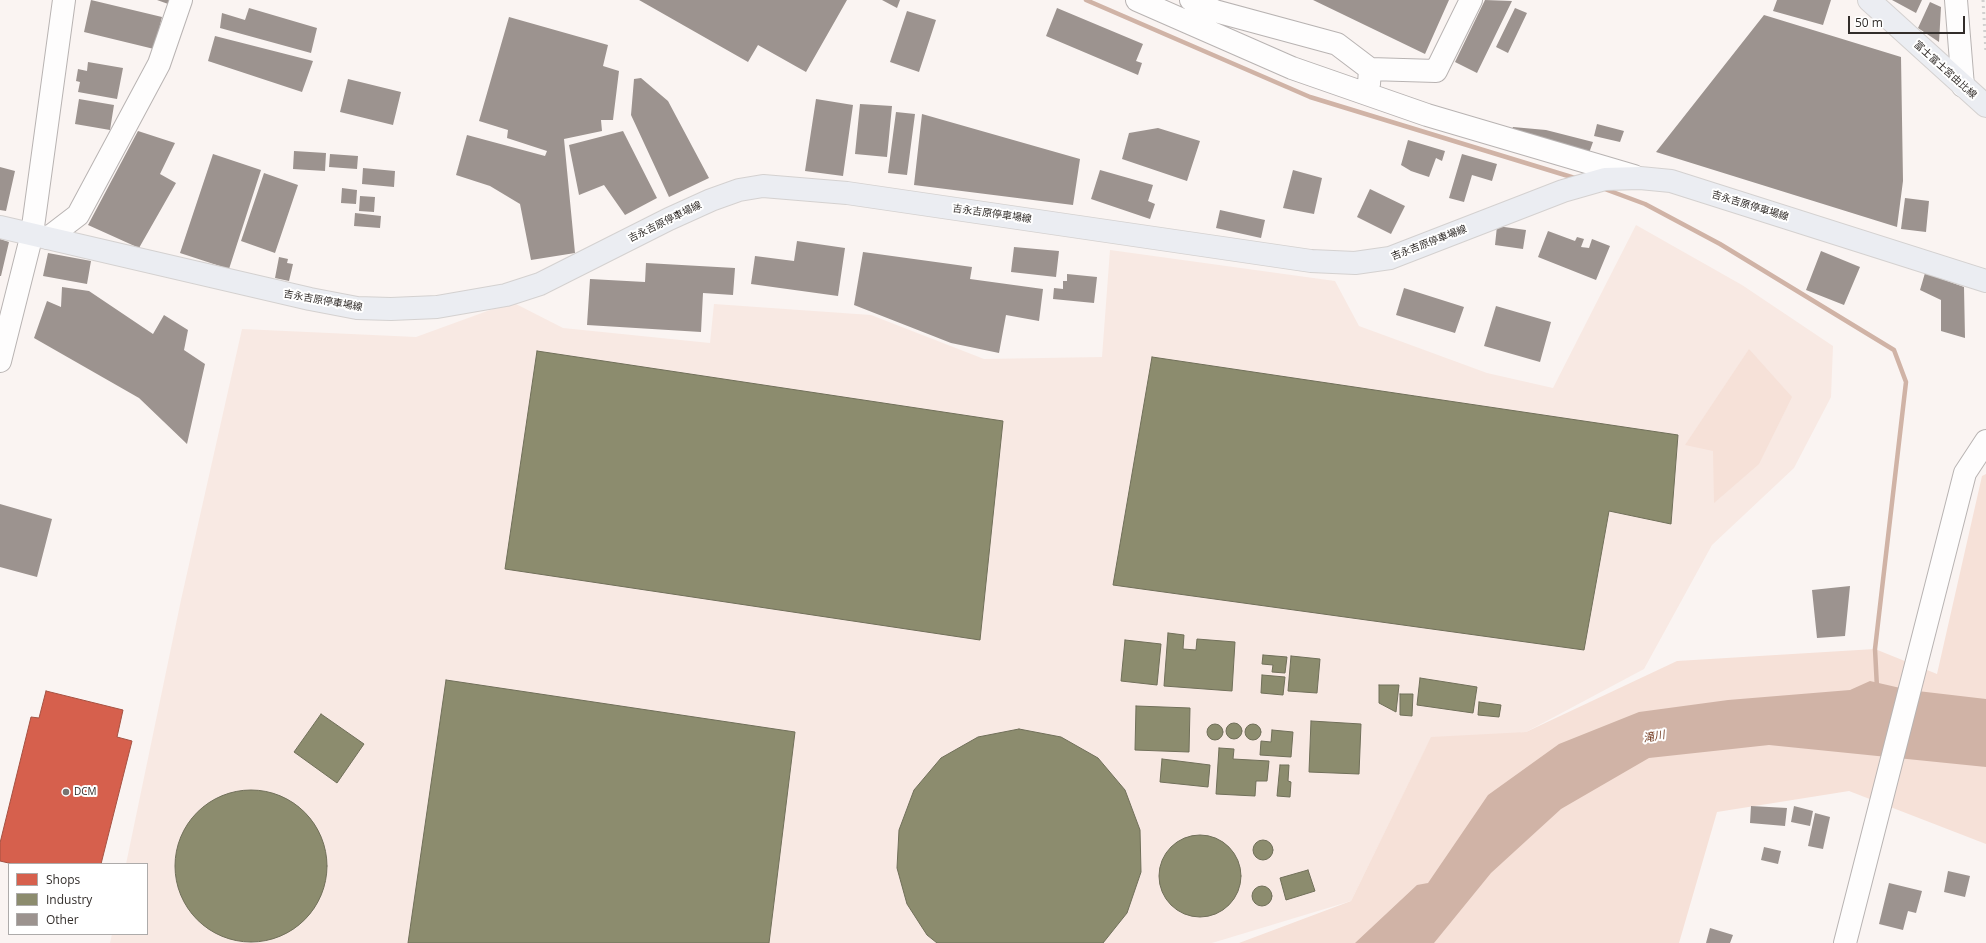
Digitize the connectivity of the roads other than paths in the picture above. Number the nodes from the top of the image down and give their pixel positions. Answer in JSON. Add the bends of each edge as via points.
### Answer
{"nodes":[{"id":1,"x":64,"y":0,"type":"edge"},
{"id":2,"x":181,"y":0,"type":"edge"},
{"id":3,"x":1137,"y":0,"type":"edge"},
{"id":4,"x":1191,"y":0,"type":"edge"},
{"id":5,"x":1471,"y":0,"type":"edge"},
{"id":6,"x":1869,"y":0,"type":"edge"},
{"id":7,"x":1956,"y":0,"type":"edge"},
{"id":8,"x":1370,"y":69,"type":"junction"},
{"id":9,"x":1963,"y":86,"type":"junction"},
{"id":10,"x":1369,"y":96,"type":"junction"},
{"id":11,"x":1986,"y":106,"type":"edge"},
{"id":12,"x":1640,"y":178,"type":"junction"},
{"id":13,"x":0,"y":226,"type":"edge"},
{"id":14,"x":40,"y":236,"type":"junction"},
{"id":15,"x":1986,"y":281,"type":"edge"},
{"id":16,"x":0,"y":361,"type":"edge"},
{"id":17,"x":1986,"y":441,"type":"edge"},
{"id":18,"x":1844,"y":943,"type":"edge"}],
"edges":[{"from":1,"to":14,"type":"street"},
{"from":2,"to":14,"type":"street","via":[[159,64],[78,215]]},
{"from":3,"to":10,"type":"street","via":[[1292,68]]},
{"from":4,"to":8,"type":"street","via":[[1215,11],[1337,44]]},
{"from":5,"to":8,"type":"street","via":[[1436,71]]},
{"from":6,"to":9,"type":"main road","name":"富士富士宮由比線"},
{"from":7,"to":9,"type":"street"},
{"from":8,"to":10,"type":"street"},
{"from":9,"to":11,"type":"main road","name":"富士富士宮由比線"},
{"from":10,"to":12,"type":"street"},
{"from":12,"to":14,"type":"main road","name":"吉永吉原停車場線","via":[[1606,180],[1563,191],[1390,258],[1355,263],[1311,261],[847,193],[763,186],[739,190],[711,200],[540,284],[506,295],[437,307],[391,309],[357,308],[310,299]]},
{"from":12,"to":15,"type":"main road","name":"吉永吉原停車場線","via":[[1671,182]]},
{"from":13,"to":14,"type":"main road","name":"吉永吉原停車場線"},
{"from":14,"to":16,"type":"street"},
{"from":17,"to":18,"type":"street","via":[[1965,473]]}]}
